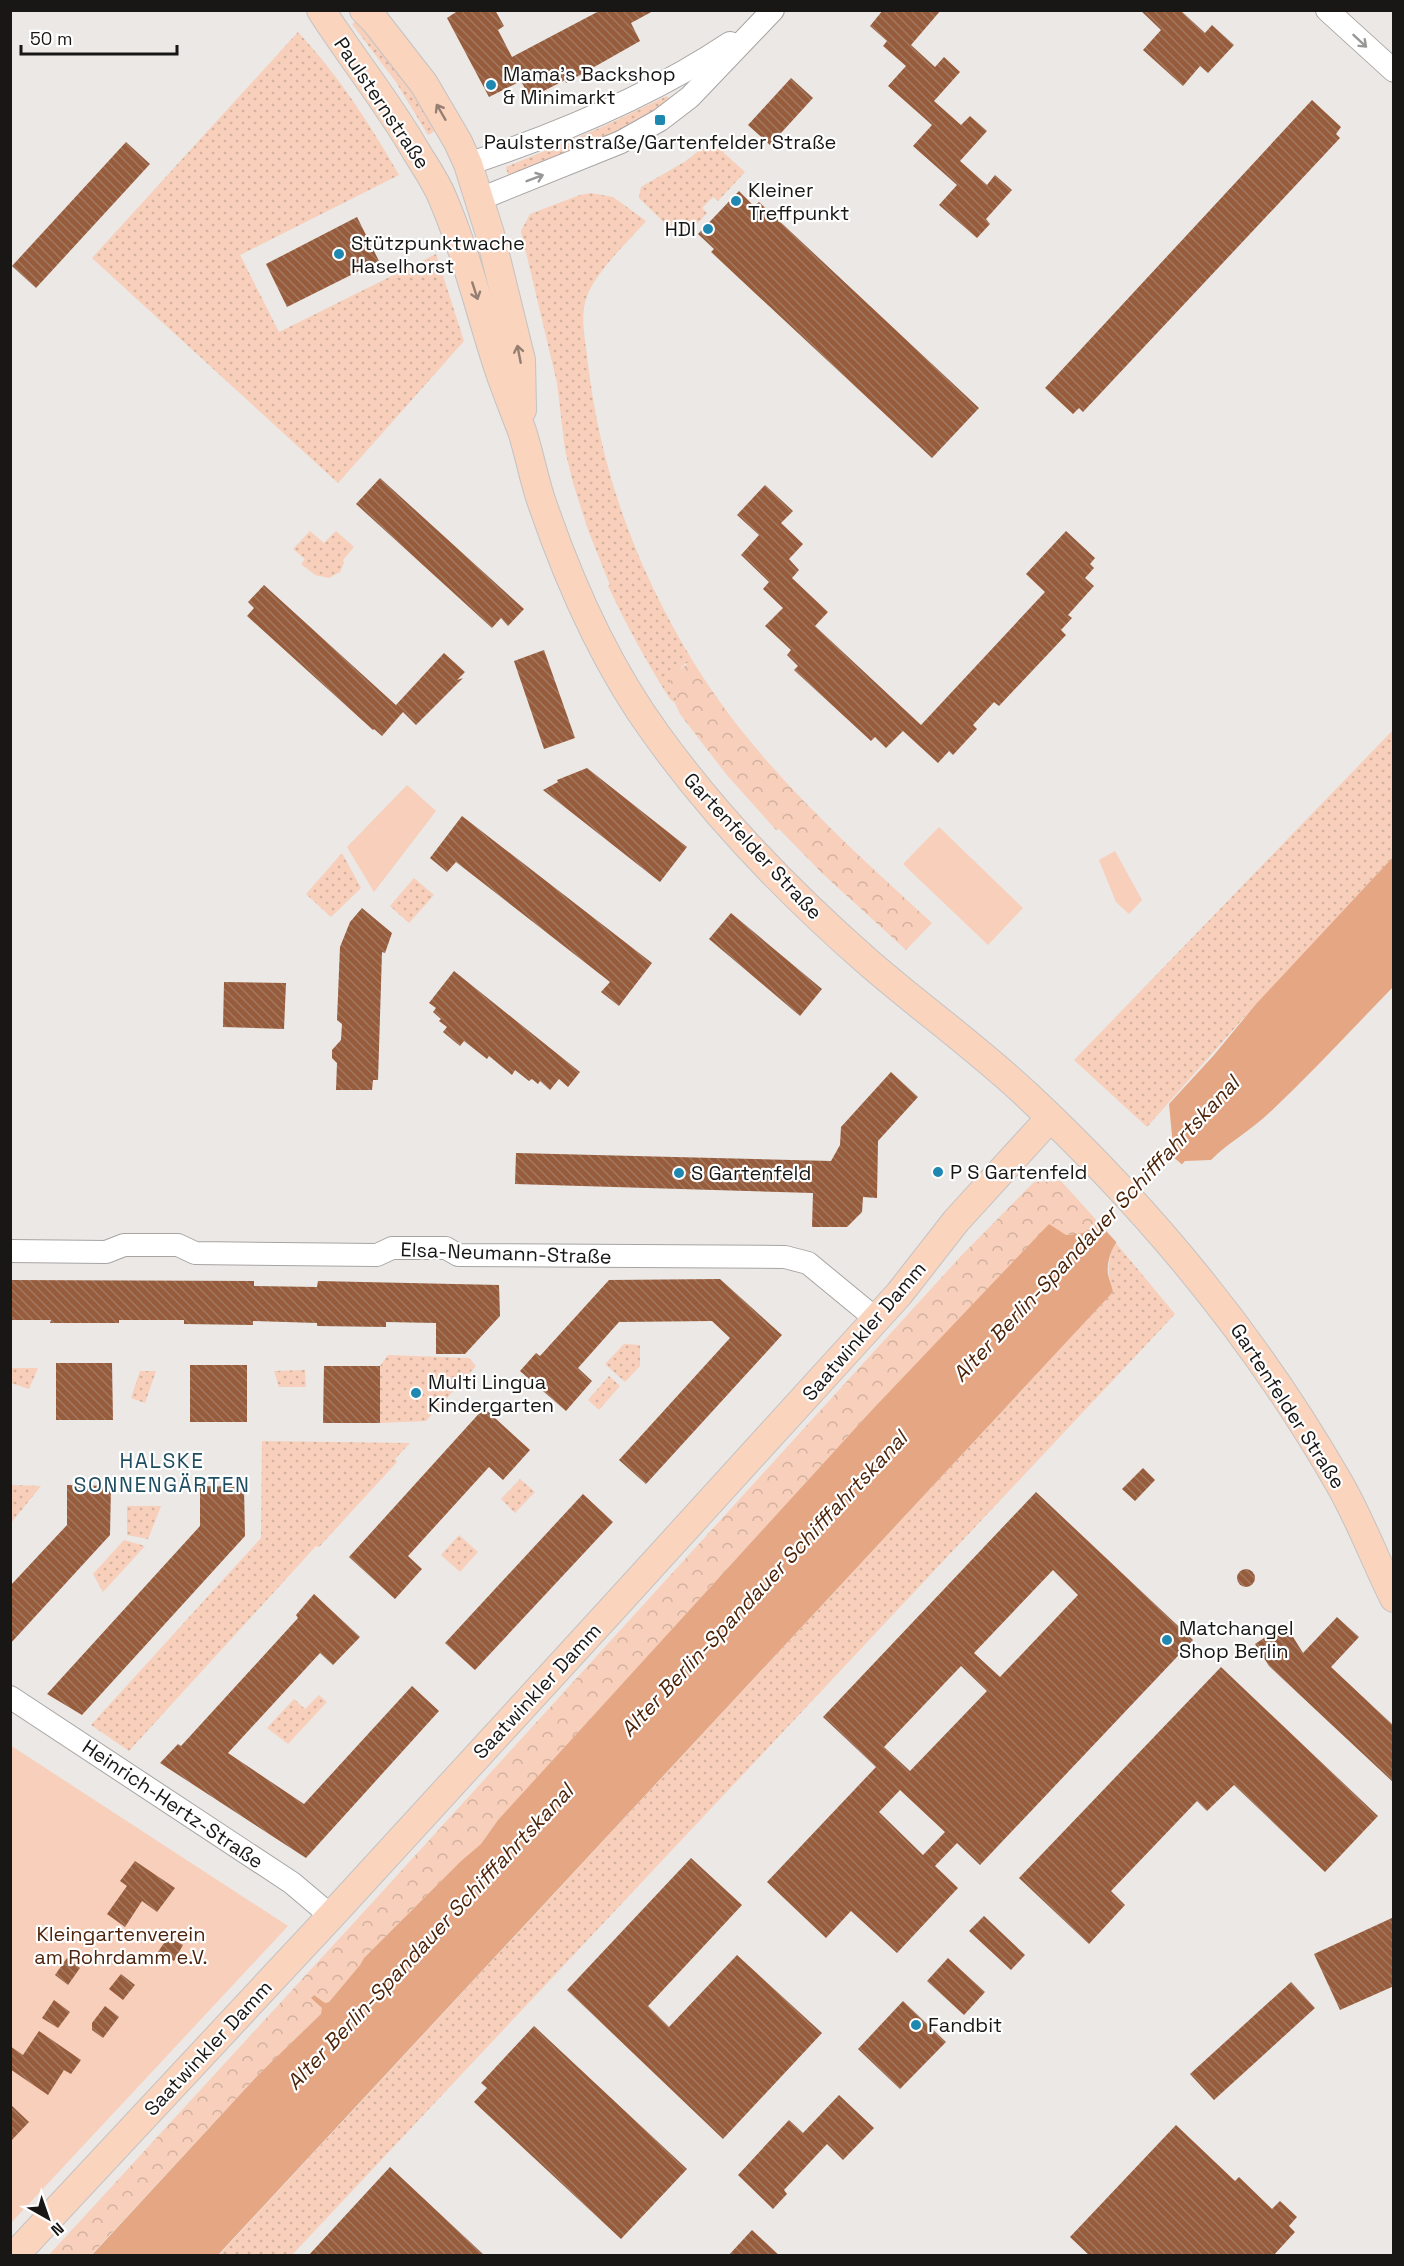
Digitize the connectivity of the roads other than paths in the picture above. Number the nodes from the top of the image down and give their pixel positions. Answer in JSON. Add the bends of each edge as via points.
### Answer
{"nodes":[{"id":1,"x":321,"y":10,"type":"edge"},
{"id":2,"x":364,"y":10,"type":"edge"},
{"id":3,"x":1328,"y":10,"type":"edge"},
{"id":4,"x":769,"y":14,"type":"edge"},
{"id":5,"x":1394,"y":71,"type":"edge"},
{"id":6,"x":468,"y":164,"type":"junction"},
{"id":7,"x":442,"y":196,"type":"junction"},
{"id":8,"x":480,"y":199,"type":"junction"},
{"id":9,"x":522,"y":434,"type":"junction"},
{"id":10,"x":1050,"y":1118,"type":"junction"},
{"id":11,"x":10,"y":1251,"type":"edge"},
{"id":12,"x":876,"y":1319,"type":"junction"},
{"id":13,"x":1383,"y":1556,"type":"edge"},
{"id":14,"x":1394,"y":1598,"type":"edge"},
{"id":15,"x":10,"y":1697,"type":"edge"},
{"id":16,"x":331,"y":1916,"type":"junction"},
{"id":17,"x":14,"y":2256,"type":"edge"}],
"edges":[{"from":1,"to":7,"type":"main road","name":"Paulsternstraße","via":[[390,109]]},
{"from":6,"to":2,"type":"main road","name":"Paulsternstraße","one_way":true,"via":[[424,84]]},
{"from":3,"to":5,"type":"street","one_way":true},
{"from":4,"to":6,"type":"street","via":[[716,52],[655,87]]},
{"from":8,"to":4,"type":"street","one_way":true,"via":[[621,142],[660,120],[690,97]]},
{"from":6,"to":7,"type":"main road"},
{"from":6,"to":8,"type":"main road","name":"Gartenfelder Straße"},
{"from":7,"to":8,"type":"main road"},
{"from":7,"to":9,"type":"main road","name":"Gartenfelder Straße","one_way":true},
{"from":9,"to":8,"type":"main road","name":"Gartenfelder Straße","one_way":true,"via":[[521,360]]},
{"from":9,"to":10,"type":"main road","name":"Gartenfelder Straße","via":[[550,525],[590,622],[617,674],[685,774],[731,828],[819,918]]},
{"from":10,"to":12,"type":"main road","name":"Saatwinkler Damm","via":[[956,1221],[922,1268]]},
{"from":10,"to":13,"type":"main road","name":"Gartenfelder Straße","via":[[1104,1171],[1218,1301],[1278,1385]]},
{"from":11,"to":12,"type":"street","name":"Elsa-Neumann-Straße","via":[[106,1252],[124,1245],[177,1245],[195,1253],[377,1255],[392,1248],[446,1248],[458,1255],[785,1257],[808,1263]]},
{"from":12,"to":16,"type":"main road","name":"Saatwinkler Damm"},
{"from":13,"to":14,"type":"main road","name":"Gartenfelder Straße"},
{"from":15,"to":16,"type":"street","name":"Heinrich-Hertz-Straße","via":[[292,1883]]},
{"from":16,"to":17,"type":"main road","name":"Saatwinkler Damm"}]}
